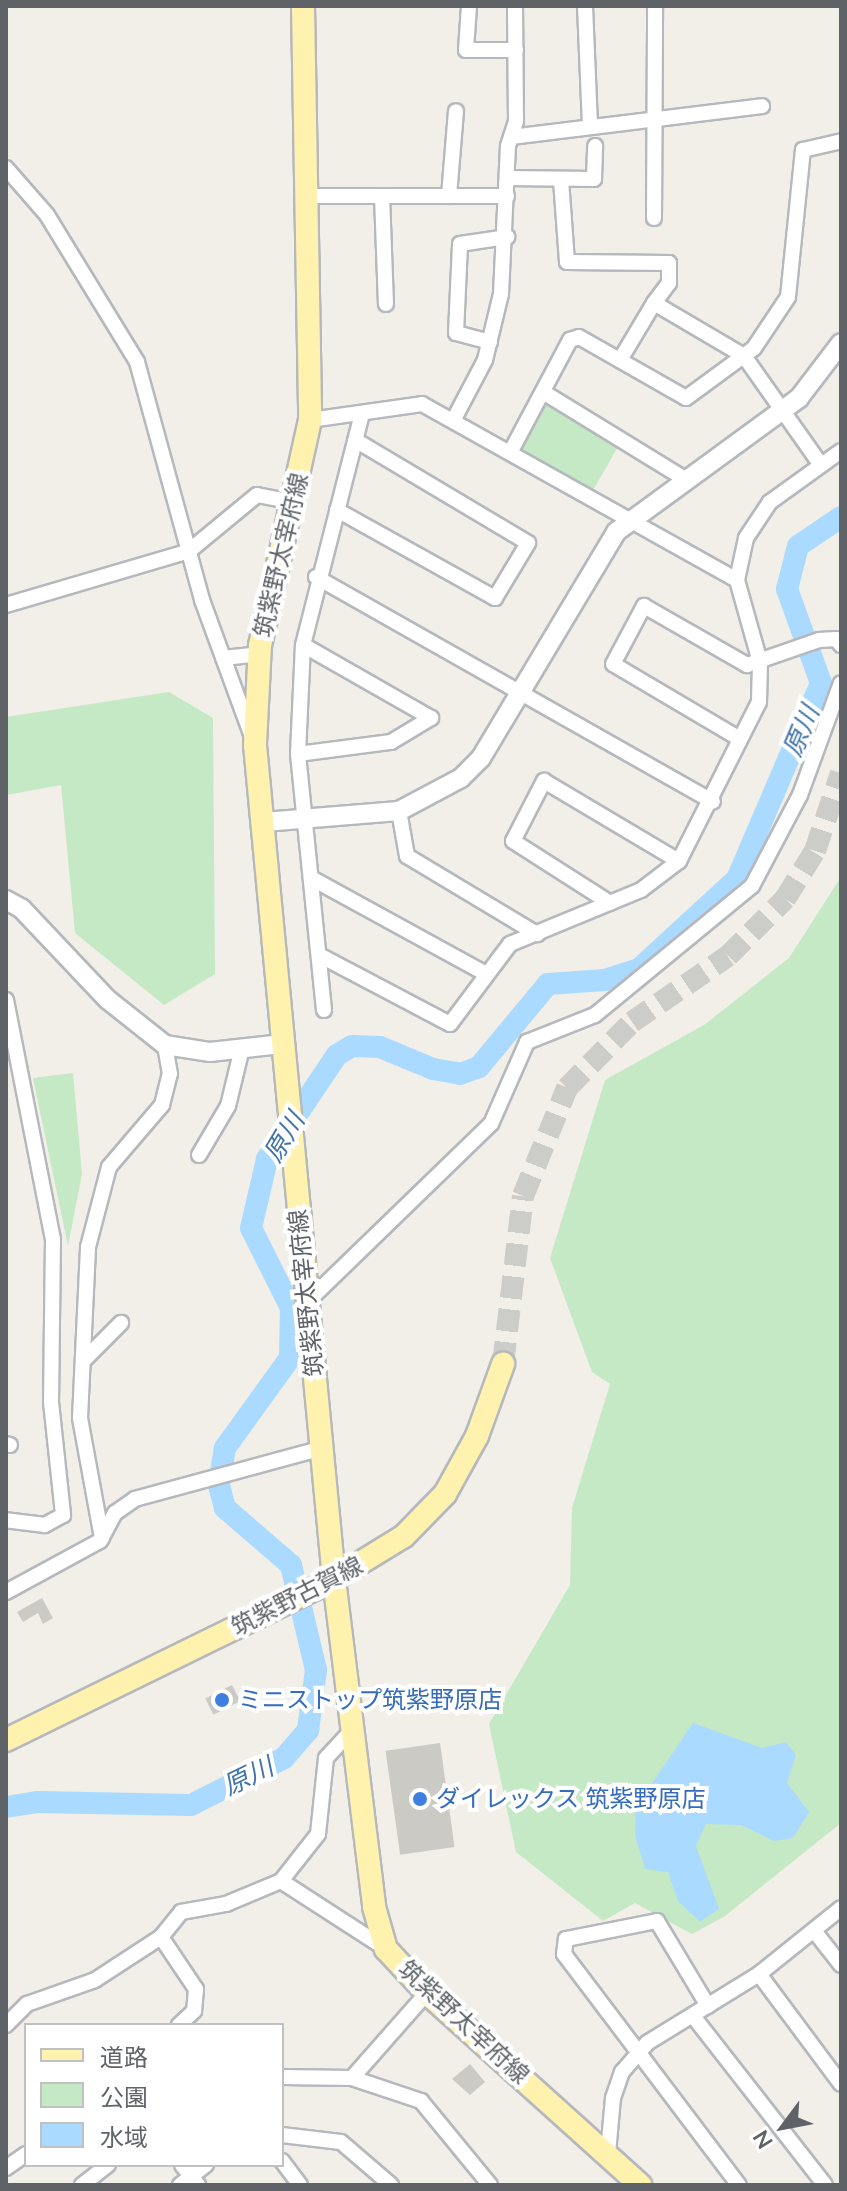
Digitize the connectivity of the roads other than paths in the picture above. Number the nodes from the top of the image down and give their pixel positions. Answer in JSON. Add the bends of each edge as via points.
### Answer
{"nodes":[{"id":1,"x":303,"y":6,"type":"edge"},
{"id":2,"x":469,"y":6,"type":"edge"},
{"id":3,"x":515,"y":6,"type":"edge"},
{"id":4,"x":585,"y":6,"type":"edge"},
{"id":5,"x":655,"y":6,"type":"edge"},
{"id":6,"x":516,"y":50,"type":"junction"},
{"id":7,"x":762,"y":106,"type":"dead end"},
{"id":8,"x":456,"y":111,"type":"dead end"},
{"id":9,"x":658,"y":119,"type":"junction"},
{"id":10,"x":590,"y":127,"type":"junction"},
{"id":11,"x":511,"y":137,"type":"junction"},
{"id":12,"x":841,"y":141,"type":"edge"},
{"id":13,"x":595,"y":146,"type":"dead end"},
{"id":14,"x":6,"y":168,"type":"edge"},
{"id":15,"x":507,"y":178,"type":"junction"},
{"id":16,"x":561,"y":180,"type":"junction"},
{"id":17,"x":308,"y":196,"type":"junction"},
{"id":18,"x":382,"y":196,"type":"junction"},
{"id":19,"x":449,"y":196,"type":"junction"},
{"id":20,"x":507,"y":196,"type":"junction"},
{"id":21,"x":654,"y":218,"type":"dead end"},
{"id":22,"x":507,"y":237,"type":"junction"},
{"id":23,"x":654,"y":303,"type":"junction"},
{"id":24,"x":386,"y":304,"type":"dead end"},
{"id":25,"x":490,"y":342,"type":"junction"},
{"id":26,"x":841,"y":343,"type":"edge"},
{"id":27,"x":744,"y":356,"type":"junction"},
{"id":28,"x":620,"y":360,"type":"junction"},
{"id":29,"x":543,"y":392,"type":"junction"},
{"id":30,"x":783,"y":409,"type":"junction"},
{"id":31,"x":362,"y":413,"type":"junction"},
{"id":32,"x":454,"y":419,"type":"junction"},
{"id":33,"x":310,"y":420,"type":"junction"},
{"id":34,"x":355,"y":440,"type":"junction"},
{"id":35,"x":511,"y":451,"type":"junction"},
{"id":36,"x":841,"y":451,"type":"edge"},
{"id":37,"x":821,"y":465,"type":"junction"},
{"id":38,"x":685,"y":479,"type":"junction"},
{"id":39,"x":294,"y":502,"type":"junction"},
{"id":40,"x":337,"y":510,"type":"junction"},
{"id":41,"x":631,"y":519,"type":"junction"},
{"id":42,"x":189,"y":551,"type":"junction"},
{"id":43,"x":316,"y":577,"type":"junction"},
{"id":44,"x":737,"y":580,"type":"junction"},
{"id":45,"x":6,"y":605,"type":"edge"},
{"id":46,"x":303,"y":645,"type":"junction"},
{"id":47,"x":841,"y":645,"type":"edge"},
{"id":48,"x":259,"y":654,"type":"junction"},
{"id":49,"x":223,"y":658,"type":"junction"},
{"id":50,"x":760,"y":662,"type":"junction"},
{"id":51,"x":841,"y":683,"type":"edge"},
{"id":52,"x":520,"y":691,"type":"junction"},
{"id":53,"x":740,"y":739,"type":"junction"},
{"id":54,"x":255,"y":745,"type":"junction"},
{"id":55,"x":298,"y":754,"type":"junction"},
{"id":56,"x":713,"y":802,"type":"junction"},
{"id":57,"x":399,"y":811,"type":"junction"},
{"id":58,"x":305,"y":820,"type":"junction"},
{"id":59,"x":264,"y":822,"type":"junction"},
{"id":60,"x":679,"y":861,"type":"junction"},
{"id":61,"x":311,"y":878,"type":"junction"},
{"id":62,"x":6,"y":900,"type":"edge"},
{"id":63,"x":610,"y":903,"type":"junction"},
{"id":64,"x":537,"y":934,"type":"junction"},
{"id":65,"x":319,"y":955,"type":"junction"},
{"id":66,"x":486,"y":974,"type":"junction"},
{"id":67,"x":6,"y":1000,"type":"edge"},
{"id":68,"x":324,"y":1010,"type":"dead end"},
{"id":69,"x":281,"y":1044,"type":"junction"},
{"id":70,"x":165,"y":1045,"type":"junction"},
{"id":71,"x":242,"y":1048,"type":"junction"},
{"id":72,"x":199,"y":1155,"type":"dead end"},
{"id":73,"x":307,"y":1302,"type":"junction"},
{"id":74,"x":121,"y":1323,"type":"dead end"},
{"id":75,"x":83,"y":1361,"type":"junction"},
{"id":76,"x":503,"y":1364,"type":"tunnel mouth"},
{"id":77,"x":323,"y":1448,"type":"junction"},
{"id":78,"x":6,"y":1520,"type":"edge"},
{"id":79,"x":102,"y":1538,"type":"junction"},
{"id":80,"x":326,"y":1583,"type":"junction"},
{"id":81,"x":6,"y":1592,"type":"edge"},
{"id":82,"x":352,"y":1730,"type":"junction"},
{"id":83,"x":6,"y":1740,"type":"edge"},
{"id":84,"x":281,"y":1881,"type":"junction"},
{"id":85,"x":841,"y":1908,"type":"edge"},
{"id":86,"x":815,"y":1932,"type":"junction"},
{"id":87,"x":161,"y":1937,"type":"junction"},
{"id":88,"x":386,"y":1949,"type":"junction"},
{"id":89,"x":841,"y":1965,"type":"edge"},
{"id":90,"x":759,"y":1974,"type":"junction"},
{"id":91,"x":427,"y":1993,"type":"junction"},
{"id":92,"x":708,"y":2006,"type":"junction"},
{"id":93,"x":693,"y":2016,"type":"junction"},
{"id":94,"x":181,"y":2023,"type":"edge"},
{"id":95,"x":6,"y":2025,"type":"edge"},
{"id":96,"x":637,"y":2056,"type":"junction"},
{"id":97,"x":284,"y":2077,"type":"edge"},
{"id":98,"x":352,"y":2078,"type":"junction"},
{"id":99,"x":841,"y":2084,"type":"edge"},
{"id":100,"x":284,"y":2135,"type":"edge"},
{"id":101,"x":608,"y":2153,"type":"junction"},
{"id":102,"x":24,"y":2155,"type":"edge"},
{"id":103,"x":284,"y":2164,"type":"edge"},
{"id":104,"x":105,"y":2167,"type":"edge"},
{"id":105,"x":6,"y":2168,"type":"edge"},
{"id":106,"x":82,"y":2185,"type":"edge"},
{"id":107,"x":300,"y":2185,"type":"edge"},
{"id":108,"x":391,"y":2185,"type":"edge"},
{"id":109,"x":490,"y":2185,"type":"edge"},
{"id":110,"x":640,"y":2185,"type":"edge"},
{"id":111,"x":739,"y":2185,"type":"edge"},
{"id":112,"x":825,"y":2185,"type":"edge"}],
"edges":[{"from":1,"to":17,"type":"main road","name":"筑紫野太宰府線"},
{"from":2,"to":6,"type":"street","via":[[466,50]]},
{"from":3,"to":6,"type":"street"},
{"from":4,"to":10,"type":"street"},
{"from":5,"to":9,"type":"street"},
{"from":6,"to":11,"type":"street"},
{"from":7,"to":9,"type":"street"},
{"from":8,"to":19,"type":"street"},
{"from":9,"to":10,"type":"street"},
{"from":9,"to":21,"type":"street"},
{"from":10,"to":11,"type":"street"},
{"from":11,"to":15,"type":"street"},
{"from":12,"to":27,"type":"street","via":[[803,150],[788,297],[775,324]]},
{"from":13,"to":16,"type":"street","via":[[594,179]]},
{"from":14,"to":42,"type":"street","via":[[47,215],[137,362]]},
{"from":15,"to":16,"type":"street"},
{"from":15,"to":20,"type":"street"},
{"from":16,"to":23,"type":"street","via":[[567,262],[669,263],[669,283]]},
{"from":17,"to":18,"type":"street"},
{"from":17,"to":33,"type":"main road","name":"筑紫野太宰府線"},
{"from":18,"to":19,"type":"street"},
{"from":18,"to":24,"type":"street"},
{"from":19,"to":20,"type":"street"},
{"from":20,"to":22,"type":"street"},
{"from":22,"to":25,"type":"street"},
{"from":22,"to":25,"type":"street","via":[[460,244],[456,333]]},
{"from":23,"to":27,"type":"street"},
{"from":23,"to":28,"type":"street"},
{"from":25,"to":32,"type":"street"},
{"from":26,"to":30,"type":"street","via":[[821,375]]},
{"from":27,"to":28,"type":"street","via":[[686,398]]},
{"from":27,"to":30,"type":"street"},
{"from":28,"to":29,"type":"street","via":[[579,337],[570,340]]},
{"from":29,"to":35,"type":"street"},
{"from":29,"to":38,"type":"street"},
{"from":30,"to":37,"type":"street"},
{"from":30,"to":38,"type":"street"},
{"from":31,"to":32,"type":"street","via":[[422,404]]},
{"from":31,"to":33,"type":"street"},
{"from":31,"to":34,"type":"street"},
{"from":32,"to":35,"type":"street"},
{"from":33,"to":39,"type":"main road","name":"筑紫野太宰府線"},
{"from":34,"to":40,"type":"street"},
{"from":34,"to":40,"type":"street","via":[[528,543],[495,598]]},
{"from":35,"to":41,"type":"street"},
{"from":36,"to":37,"type":"street"},
{"from":37,"to":44,"type":"street","via":[[758,516],[746,538]]},
{"from":38,"to":41,"type":"street"},
{"from":39,"to":42,"type":"street","via":[[257,495]]},
{"from":39,"to":48,"type":"main road","name":"筑紫野太宰府線"},
{"from":40,"to":43,"type":"street"},
{"from":41,"to":44,"type":"street"},
{"from":41,"to":52,"type":"street","via":[[602,548]]},
{"from":42,"to":45,"type":"street"},
{"from":42,"to":49,"type":"street"},
{"from":43,"to":46,"type":"street"},
{"from":43,"to":52,"type":"street"},
{"from":44,"to":50,"type":"street"},
{"from":46,"to":55,"type":"street"},
{"from":46,"to":55,"type":"street","via":[[431,718],[391,742]]},
{"from":47,"to":50,"type":"street","via":[[836,639],[819,640]]},
{"from":48,"to":49,"type":"street"},
{"from":48,"to":54,"type":"main road","name":"筑紫野太宰府線"},
{"from":49,"to":54,"type":"street"},
{"from":50,"to":53,"type":"street","via":[[759,702]]},
{"from":50,"to":53,"type":"street","via":[[747,665],[644,606],[613,664]]},
{"from":51,"to":73,"type":"street","via":[[800,795],[772,838],[752,886],[595,1015],[527,1042],[491,1124]]},
{"from":52,"to":56,"type":"street"},
{"from":52,"to":57,"type":"street","via":[[481,758],[461,778]]},
{"from":53,"to":56,"type":"street"},
{"from":54,"to":59,"type":"main road","name":"筑紫野太宰府線"},
{"from":55,"to":58,"type":"street"},
{"from":56,"to":60,"type":"street"},
{"from":57,"to":58,"type":"street"},
{"from":57,"to":64,"type":"street","via":[[407,856]]},
{"from":58,"to":59,"type":"street"},
{"from":58,"to":61,"type":"street"},
{"from":59,"to":69,"type":"main road","name":"筑紫野太宰府線"},
{"from":60,"to":63,"type":"street","via":[[641,890]]},
{"from":60,"to":63,"type":"street","via":[[544,781],[513,841]]},
{"from":61,"to":65,"type":"street"},
{"from":61,"to":66,"type":"street"},
{"from":62,"to":70,"type":"street","via":[[22,909],[107,999]]},
{"from":63,"to":64,"type":"street"},
{"from":64,"to":66,"type":"street","via":[[510,944]]},
{"from":65,"to":66,"type":"street","via":[[450,1024]]},
{"from":65,"to":68,"type":"street"},
{"from":67,"to":78,"type":"street","via":[[53,1239],[51,1402],[63,1515],[45,1525]]},
{"from":69,"to":71,"type":"street"},
{"from":69,"to":73,"type":"main road","name":"筑紫野太宰府線"},
{"from":70,"to":71,"type":"street","via":[[188,1052]]},
{"from":70,"to":75,"type":"street","via":[[167,1092],[109,1167],[88,1247]]},
{"from":71,"to":72,"type":"street","via":[[228,1106]]},
{"from":73,"to":77,"type":"main road","name":"筑紫野太宰府線"},
{"from":74,"to":75,"type":"street"},
{"from":75,"to":79,"type":"street","via":[[80,1418]]},
{"from":76,"to":80,"type":"main road","name":"筑紫野古賀線","via":[[477,1436],[445,1494],[404,1536]]},
{"from":77,"to":79,"type":"street","via":[[135,1499],[115,1513]]},
{"from":77,"to":80,"type":"main road","name":"筑紫野太宰府線"},
{"from":79,"to":81,"type":"street"},
{"from":80,"to":82,"type":"main road","name":"筑紫野太宰府線"},
{"from":80,"to":83,"type":"main road","name":"筑紫野古賀線"},
{"from":82,"to":84,"type":"street","via":[[323,1765],[318,1834]]},
{"from":82,"to":88,"type":"main road","name":"筑紫野太宰府線","via":[[374,1907]]},
{"from":84,"to":87,"type":"street","via":[[226,1904],[181,1912]]},
{"from":84,"to":88,"type":"street"},
{"from":85,"to":86,"type":"street"},
{"from":86,"to":89,"type":"street"},
{"from":86,"to":90,"type":"street"},
{"from":87,"to":94,"type":"street","via":[[196,1989],[194,2011]]},
{"from":87,"to":95,"type":"street","via":[[95,1980],[27,2004]]},
{"from":88,"to":91,"type":"main road","name":"筑紫野太宰府線"},
{"from":90,"to":92,"type":"street"},
{"from":90,"to":99,"type":"street"},
{"from":91,"to":98,"type":"street"},
{"from":91,"to":101,"type":"main road","name":"筑紫野太宰府線"},
{"from":92,"to":93,"type":"street"},
{"from":92,"to":96,"type":"street","via":[[657,1921],[566,1939],[564,1954]]},
{"from":93,"to":96,"type":"street"},
{"from":93,"to":112,"type":"street"},
{"from":96,"to":101,"type":"street","via":[[613,2098]]},
{"from":96,"to":111,"type":"street"},
{"from":97,"to":98,"type":"street"},
{"from":98,"to":109,"type":"street","via":[[421,2101]]},
{"from":100,"to":108,"type":"street","via":[[341,2142]]},
{"from":101,"to":110,"type":"main road","name":"筑紫野太宰府線"},
{"from":102,"to":105,"type":"street"},
{"from":103,"to":107,"type":"street"},
{"from":104,"to":106,"type":"street"}]}
